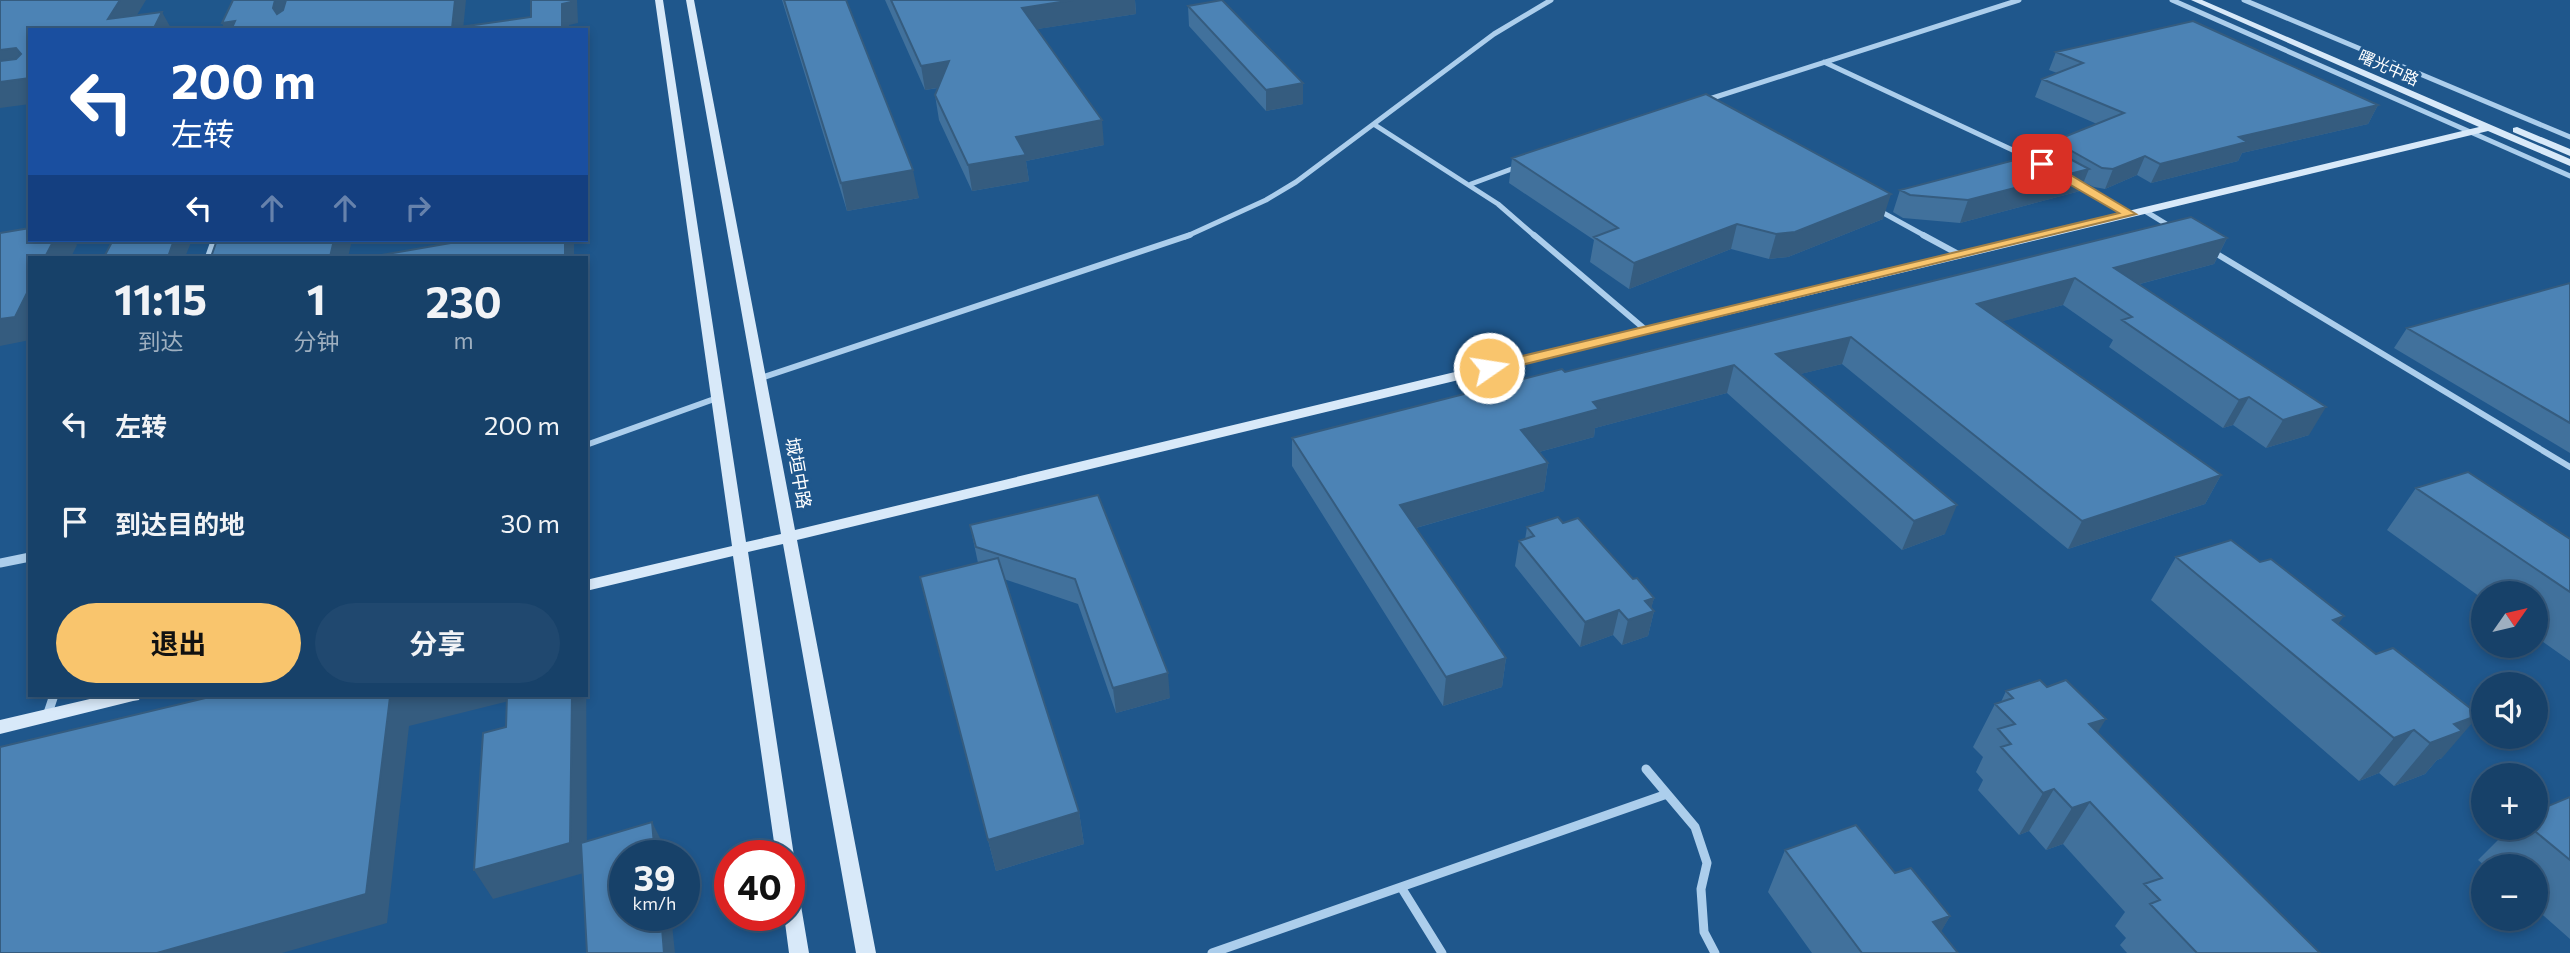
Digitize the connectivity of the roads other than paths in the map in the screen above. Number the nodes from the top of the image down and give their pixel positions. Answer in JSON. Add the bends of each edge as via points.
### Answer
{"nodes":[{"id":1,"x":659,"y":0,"type":"edge"},
{"id":2,"x":690,"y":0,"type":"edge"},
{"id":3,"x":1551,"y":0,"type":"edge"},
{"id":4,"x":2020,"y":0,"type":"edge"},
{"id":5,"x":2172,"y":0,"type":"edge"},
{"id":6,"x":2195,"y":0,"type":"edge"},
{"id":7,"x":2216,"y":0,"type":"edge"},
{"id":8,"x":2244,"y":0,"type":"edge"},
{"id":9,"x":2268,"y":0,"type":"edge"},
{"id":10,"x":2254,"y":4,"type":"junction"},
{"id":11,"x":1824,"y":62,"type":"junction"},
{"id":12,"x":1691,"y":106,"type":"edge"},
{"id":13,"x":1375,"y":125,"type":"junction"},
{"id":14,"x":2488,"y":128,"type":"junction"},
{"id":15,"x":2471,"y":132,"type":"junction"},
{"id":16,"x":2570,"y":137,"type":"edge"},
{"id":17,"x":2570,"y":153,"type":"edge"},
{"id":18,"x":2570,"y":163,"type":"edge"},
{"id":19,"x":2042,"y":164,"type":"edge"},
{"id":20,"x":1523,"y":165,"type":"edge"},
{"id":21,"x":2570,"y":176,"type":"edge"},
{"id":22,"x":2064,"y":177,"type":"edge"},
{"id":23,"x":1471,"y":184,"type":"junction"},
{"id":24,"x":1874,"y":208,"type":"edge"},
{"id":25,"x":2145,"y":211,"type":"junction"},
{"id":26,"x":2130,"y":214,"type":"junction"},
{"id":27,"x":2180,"y":232,"type":"edge"},
{"id":28,"x":2204,"y":246,"type":"edge"},
{"id":29,"x":1960,"y":255,"type":"junction"},
{"id":30,"x":1647,"y":331,"type":"junction"},
{"id":31,"x":761,"y":378,"type":"junction"},
{"id":32,"x":717,"y":398,"type":"junction"},
{"id":33,"x":588,"y":444,"type":"edge"},
{"id":34,"x":2570,"y":467,"type":"edge"},
{"id":35,"x":789,"y":537,"type":"junction"},
{"id":36,"x":739,"y":549,"type":"junction"},
{"id":37,"x":28,"y":557,"type":"edge"},
{"id":38,"x":0,"y":563,"type":"edge"},
{"id":39,"x":588,"y":586,"type":"edge"},
{"id":40,"x":53,"y":697,"type":"edge"},
{"id":41,"x":125,"y":697,"type":"edge"},
{"id":42,"x":47,"y":716,"type":"junction"},
{"id":43,"x":0,"y":727,"type":"edge"},
{"id":44,"x":1646,"y":769,"type":"dead end"},
{"id":45,"x":1667,"y":794,"type":"junction"},
{"id":46,"x":783,"y":840,"type":"edge"},
{"id":47,"x":1401,"y":887,"type":"junction"},
{"id":48,"x":796,"y":931,"type":"edge"},
{"id":49,"x":799,"y":953,"type":"edge"},
{"id":50,"x":866,"y":953,"type":"edge"},
{"id":51,"x":1212,"y":953,"type":"edge"},
{"id":52,"x":1442,"y":953,"type":"edge"},
{"id":53,"x":1715,"y":953,"type":"edge"}],
"edges":[{"from":1,"to":32,"type":"main road"},
{"from":2,"to":31,"type":"main road","name":"城垣中路"},
{"from":3,"to":13,"type":"street","via":[[1494,34]]},
{"from":4,"to":11,"type":"street"},
{"from":5,"to":15,"type":"street"},
{"from":6,"to":14,"type":"main road","name":"曙光中路"},
{"from":7,"to":17,"type":"main road","name":"曙光中路"},
{"from":8,"to":10,"type":"street"},
{"from":9,"to":10,"type":"street"},
{"from":10,"to":16,"type":"street"},
{"from":11,"to":12,"type":"street"},
{"from":11,"to":19,"type":"street"},
{"from":13,"to":23,"type":"street"},
{"from":13,"to":31,"type":"street","via":[[1266,200],[1202,230]]},
{"from":14,"to":15,"type":"main road"},
{"from":14,"to":18,"type":"main road","name":"曙光中路"},
{"from":15,"to":21,"type":"street"},
{"from":15,"to":25,"type":"main road"},
{"from":20,"to":23,"type":"street"},
{"from":22,"to":26,"type":"street"},
{"from":23,"to":30,"type":"street"},
{"from":24,"to":29,"type":"street"},
{"from":25,"to":26,"type":"main road"},
{"from":25,"to":27,"type":"street"},
{"from":26,"to":29,"type":"main road"},
{"from":28,"to":34,"type":"street"},
{"from":29,"to":30,"type":"main road"},
{"from":30,"to":35,"type":"main road"},
{"from":31,"to":35,"type":"main road","name":"城垣中路"},
{"from":32,"to":33,"type":"street"},
{"from":32,"to":36,"type":"main road"},
{"from":35,"to":36,"type":"main road"},
{"from":35,"to":50,"type":"main road","name":"城垣中路"},
{"from":36,"to":39,"type":"main road"},
{"from":36,"to":46,"type":"main road"},
{"from":37,"to":38,"type":"street"},
{"from":40,"to":42,"type":"street"},
{"from":41,"to":42,"type":"main road"},
{"from":42,"to":43,"type":"main road"},
{"from":44,"to":45,"type":"street"},
{"from":45,"to":47,"type":"street"},
{"from":45,"to":53,"type":"street","via":[[1695,827],[1707,863],[1701,889],[1704,932]]},
{"from":47,"to":51,"type":"street"},
{"from":47,"to":52,"type":"street"},
{"from":48,"to":49,"type":"main road"}]}
